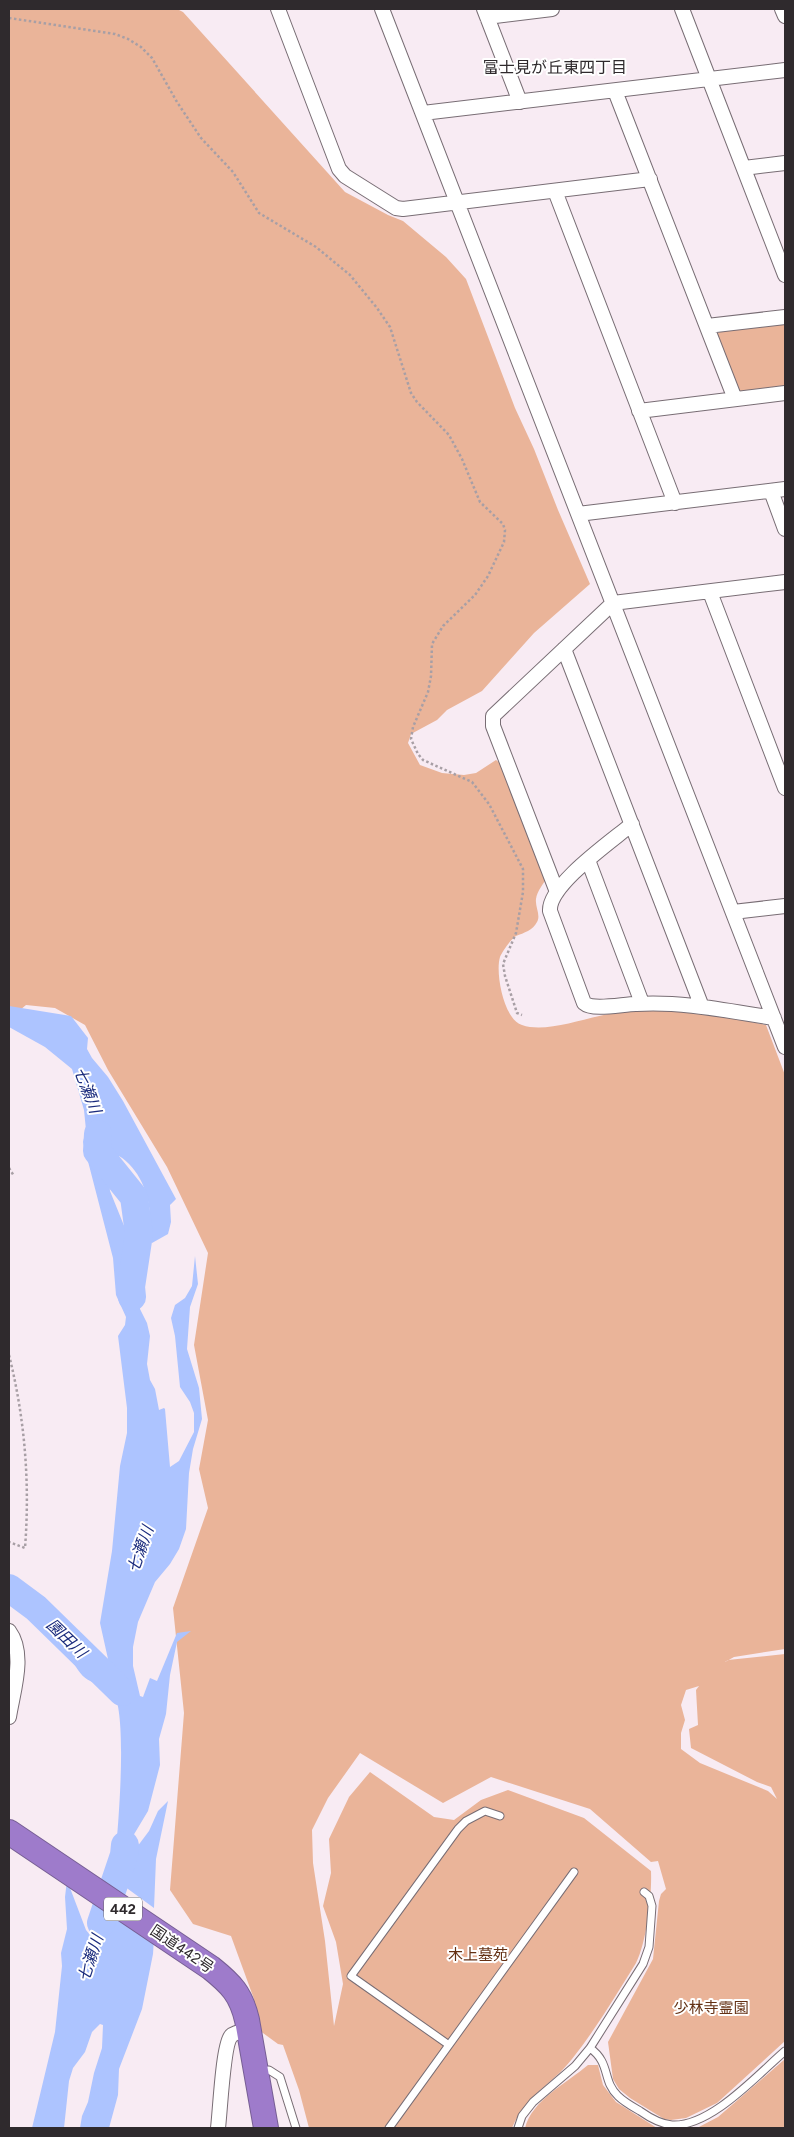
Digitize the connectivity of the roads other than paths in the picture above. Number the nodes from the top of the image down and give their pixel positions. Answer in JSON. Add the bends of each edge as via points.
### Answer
{"nodes":[{"id":1,"x":278,"y":9,"type":"edge"},
{"id":2,"x":382,"y":9,"type":"edge"},
{"id":3,"x":552,"y":9,"type":"edge"},
{"id":4,"x":682,"y":9,"type":"edge"},
{"id":5,"x":782,"y":9,"type":"edge"},
{"id":6,"x":486,"y":13,"type":"edge"},
{"id":7,"x":785,"y":16,"type":"edge"},
{"id":8,"x":785,"y":70,"type":"edge"},
{"id":9,"x":709,"y":80,"type":"junction"},
{"id":10,"x":615,"y":91,"type":"junction"},
{"id":11,"x":520,"y":102,"type":"junction"},
{"id":12,"x":423,"y":113,"type":"junction"},
{"id":13,"x":785,"y":163,"type":"edge"},
{"id":14,"x":744,"y":168,"type":"junction"},
{"id":15,"x":650,"y":179,"type":"junction"},
{"id":16,"x":555,"y":191,"type":"junction"},
{"id":17,"x":457,"y":202,"type":"junction"},
{"id":18,"x":785,"y":275,"type":"edge"},
{"id":19,"x":785,"y":317,"type":"edge"},
{"id":20,"x":707,"y":326,"type":"junction"},
{"id":21,"x":785,"y":393,"type":"edge"},
{"id":22,"x":735,"y":399,"type":"junction"},
{"id":23,"x":639,"y":411,"type":"junction"},
{"id":24,"x":785,"y":490,"type":"edge"},
{"id":25,"x":771,"y":491,"type":"junction"},
{"id":26,"x":676,"y":502,"type":"junction"},
{"id":27,"x":578,"y":514,"type":"junction"},
{"id":28,"x":785,"y":529,"type":"edge"},
{"id":29,"x":785,"y":582,"type":"edge"},
{"id":30,"x":710,"y":592,"type":"junction"},
{"id":31,"x":613,"y":603,"type":"junction"},
{"id":32,"x":564,"y":649,"type":"junction"},
{"id":33,"x":785,"y":788,"type":"edge"},
{"id":34,"x":632,"y":824,"type":"junction"},
{"id":35,"x":588,"y":860,"type":"junction"},
{"id":36,"x":557,"y":892,"type":"junction"},
{"id":37,"x":785,"y":906,"type":"edge"},
{"id":38,"x":733,"y":912,"type":"junction"},
{"id":39,"x":642,"y":1004,"type":"junction"},
{"id":40,"x":702,"y":1007,"type":"junction"},
{"id":41,"x":774,"y":1018,"type":"junction"},
{"id":42,"x":785,"y":1047,"type":"edge"},
{"id":43,"x":9,"y":1631,"type":"edge"},
{"id":44,"x":9,"y":1717,"type":"edge"},
{"id":45,"x":500,"y":1816,"type":"dead end"},
{"id":46,"x":9,"y":1832,"type":"edge"},
{"id":47,"x":574,"y":1872,"type":"dead end"},
{"id":48,"x":644,"y":1892,"type":"dead end"},
{"id":49,"x":249,"y":2030,"type":"junction"},
{"id":50,"x":448,"y":2045,"type":"junction"},
{"id":51,"x":590,"y":2048,"type":"junction"},
{"id":52,"x":785,"y":2051,"type":"edge"},
{"id":53,"x":256,"y":2071,"type":"junction"},
{"id":54,"x":218,"y":2128,"type":"edge"},
{"id":55,"x":266,"y":2128,"type":"edge"},
{"id":56,"x":296,"y":2128,"type":"edge"},
{"id":57,"x":389,"y":2128,"type":"edge"},
{"id":58,"x":518,"y":2128,"type":"edge"}],
"edges":[{"from":1,"to":17,"type":"street","via":[[342,173],[399,209]]},
{"from":2,"to":12,"type":"street"},
{"from":3,"to":6,"type":"street"},
{"from":4,"to":9,"type":"street"},
{"from":5,"to":7,"type":"street"},
{"from":6,"to":11,"type":"street"},
{"from":8,"to":9,"type":"street"},
{"from":9,"to":10,"type":"street"},
{"from":9,"to":14,"type":"street"},
{"from":10,"to":11,"type":"street"},
{"from":10,"to":15,"type":"street"},
{"from":11,"to":12,"type":"street"},
{"from":12,"to":17,"type":"street"},
{"from":13,"to":14,"type":"street"},
{"from":14,"to":18,"type":"street"},
{"from":15,"to":16,"type":"street"},
{"from":15,"to":20,"type":"street"},
{"from":16,"to":17,"type":"street"},
{"from":16,"to":23,"type":"street"},
{"from":17,"to":27,"type":"street"},
{"from":19,"to":20,"type":"street"},
{"from":20,"to":22,"type":"street"},
{"from":21,"to":22,"type":"street"},
{"from":22,"to":23,"type":"street"},
{"from":23,"to":26,"type":"street"},
{"from":24,"to":25,"type":"street"},
{"from":25,"to":26,"type":"street"},
{"from":25,"to":28,"type":"street"},
{"from":26,"to":27,"type":"street"},
{"from":27,"to":31,"type":"street"},
{"from":29,"to":30,"type":"street"},
{"from":30,"to":31,"type":"street"},
{"from":30,"to":33,"type":"street"},
{"from":31,"to":32,"type":"street"},
{"from":31,"to":38,"type":"street"},
{"from":32,"to":34,"type":"street"},
{"from":32,"to":36,"type":"street","via":[[493,716],[492,721]]},
{"from":34,"to":35,"type":"street"},
{"from":34,"to":40,"type":"street"},
{"from":35,"to":36,"type":"street","via":[[569,875]]},
{"from":35,"to":39,"type":"street"},
{"from":36,"to":39,"type":"street","via":[[550,911],[584,1003],[592,1007]]},
{"from":37,"to":38,"type":"street"},
{"from":38,"to":41,"type":"street"},
{"from":39,"to":40,"type":"street"},
{"from":40,"to":41,"type":"street"},
{"from":41,"to":42,"type":"street"},
{"from":43,"to":44,"type":"street","via":[[16,1648],[17,1664]]},
{"from":45,"to":50,"type":"lane","via":[[485,1811],[458,1829],[351,1976]]},
{"from":46,"to":49,"type":"highway","name":"国道442号","number":"442","via":[[211,1968],[238,1995]]},
{"from":47,"to":50,"type":"lane"},
{"from":48,"to":51,"type":"lane","via":[[651,1899],[652,1906],[646,1959]]},
{"from":49,"to":53,"type":"highway","name":"国道442号","number":"442"},
{"from":49,"to":54,"type":"street","via":[[235,2033],[229,2039]]},
{"from":50,"to":57,"type":"lane"},
{"from":51,"to":52,"type":"lane","via":[[602,2058],[610,2085],[619,2097],[656,2121],[671,2125],[696,2120],[717,2110]]},
{"from":51,"to":58,"type":"lane","via":[[576,2066],[532,2102]]},
{"from":53,"to":55,"type":"highway","name":"国道442号","number":"442"},
{"from":53,"to":56,"type":"lane","via":[[269,2070],[280,2078]]}]}
